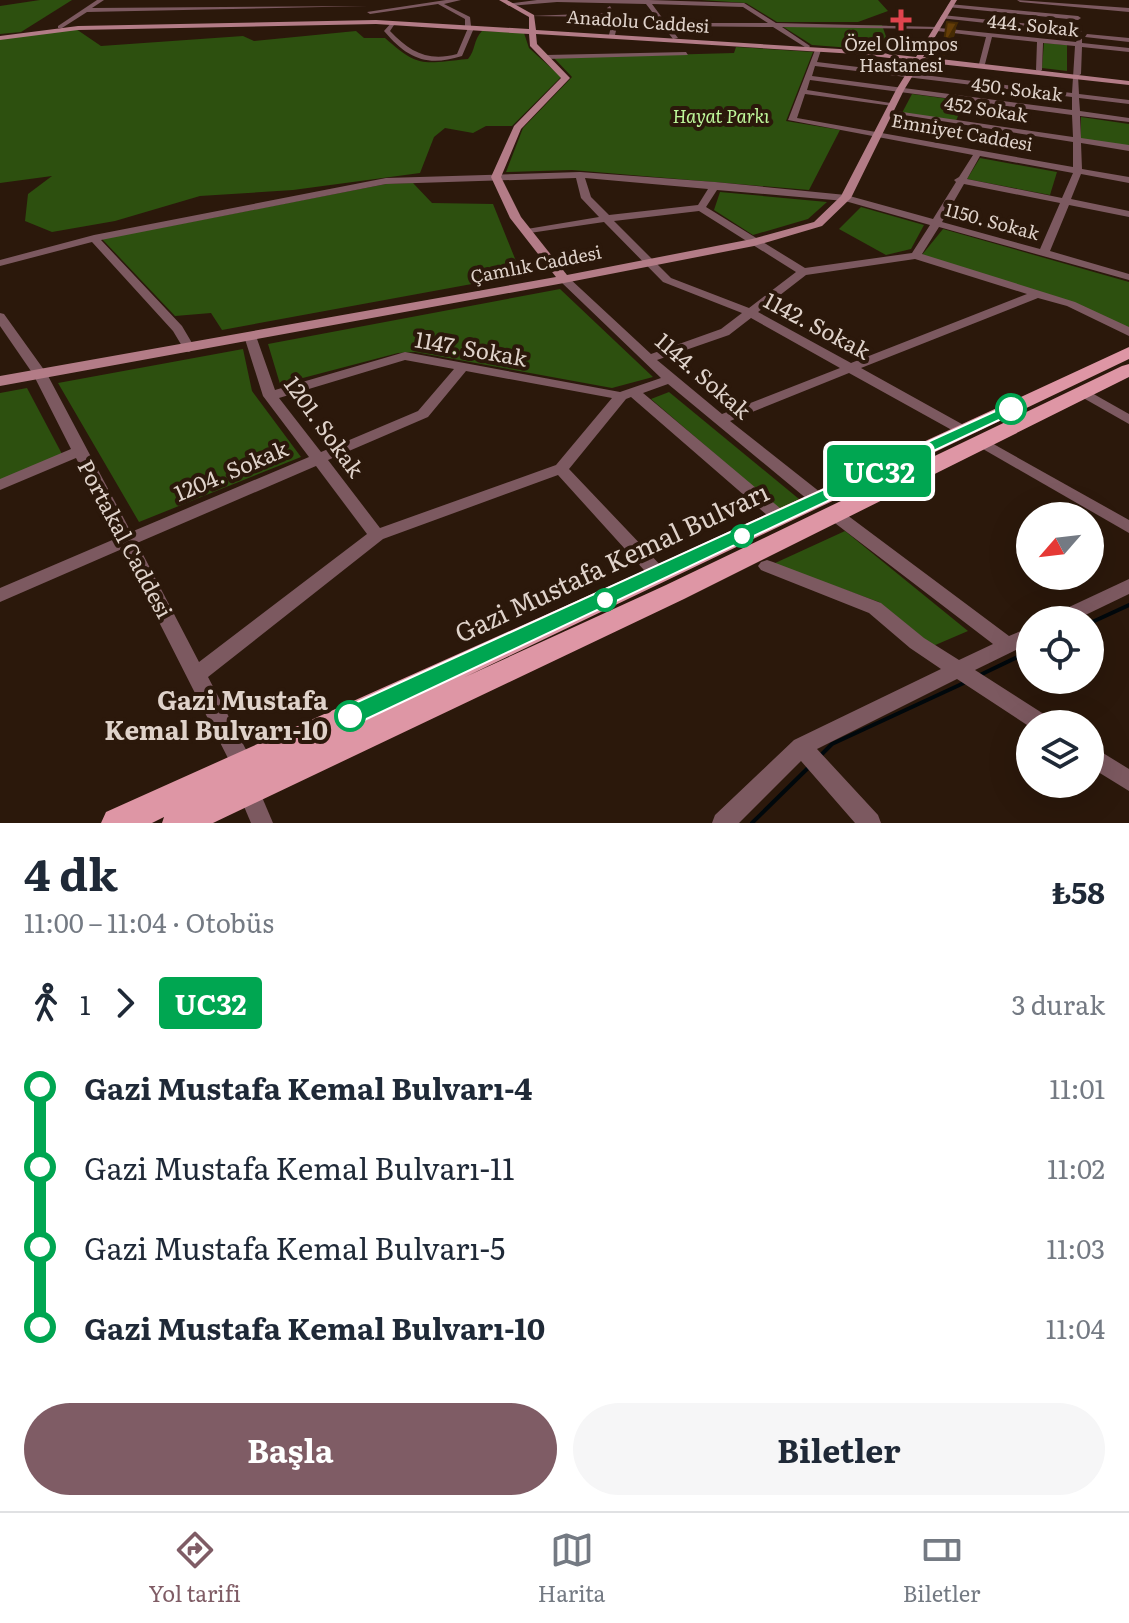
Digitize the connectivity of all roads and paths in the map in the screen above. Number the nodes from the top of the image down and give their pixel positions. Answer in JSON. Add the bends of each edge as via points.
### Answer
{"nodes":[{"id":1,"x":101,"y":0,"type":"edge"},
{"id":2,"x":154,"y":0,"type":"edge"},
{"id":3,"x":219,"y":0,"type":"edge"},
{"id":4,"x":271,"y":0,"type":"edge"},
{"id":5,"x":316,"y":0,"type":"edge"},
{"id":6,"x":420,"y":0,"type":"edge"},
{"id":7,"x":447,"y":0,"type":"edge"},
{"id":8,"x":458,"y":0,"type":"edge"},
{"id":9,"x":526,"y":0,"type":"edge"},
{"id":10,"x":1023,"y":0,"type":"edge"},
{"id":11,"x":607,"y":1,"type":"edge"},
{"id":12,"x":505,"y":2,"type":"edge"},
{"id":13,"x":648,"y":2,"type":"edge"},
{"id":14,"x":436,"y":3,"type":"junction"},
{"id":15,"x":1079,"y":4,"type":"edge"},
{"id":16,"x":1129,"y":5,"type":"edge"},
{"id":17,"x":367,"y":6,"type":"edge"},
{"id":18,"x":267,"y":7,"type":"junction"},
{"id":19,"x":311,"y":7,"type":"junction"},
{"id":20,"x":212,"y":8,"type":"junction"},
{"id":21,"x":143,"y":9,"type":"junction"},
{"id":22,"x":84,"y":10,"type":"junction"},
{"id":23,"x":612,"y":15,"type":"junction"},
{"id":24,"x":532,"y":16,"type":"junction"},
{"id":25,"x":943,"y":16,"type":"edge"},
{"id":26,"x":763,"y":17,"type":"junction"},
{"id":27,"x":1078,"y":18,"type":"junction"},
{"id":28,"x":376,"y":20,"type":"junction"},
{"id":29,"x":665,"y":21,"type":"junction"},
{"id":30,"x":302,"y":22,"type":"junction"},
{"id":31,"x":200,"y":23,"type":"junction"},
{"id":32,"x":394,"y":23,"type":"junction"},
{"id":33,"x":776,"y":24,"type":"junction"},
{"id":34,"x":60,"y":27,"type":"junction"},
{"id":35,"x":469,"y":27,"type":"junction"},
{"id":36,"x":532,"y":31,"type":"junction"},
{"id":37,"x":1079,"y":33,"type":"junction"},
{"id":38,"x":612,"y":35,"type":"junction"},
{"id":39,"x":989,"y":36,"type":"junction"},
{"id":40,"x":0,"y":37,"type":"edge"},
{"id":41,"x":677,"y":40,"type":"junction"},
{"id":42,"x":1129,"y":40,"type":"edge"},
{"id":43,"x":1040,"y":41,"type":"junction"},
{"id":44,"x":1079,"y":45,"type":"junction"},
{"id":45,"x":808,"y":47,"type":"junction"},
{"id":46,"x":818,"y":50,"type":"junction"},
{"id":47,"x":1129,"y":50,"type":"edge"},
{"id":48,"x":686,"y":54,"type":"junction"},
{"id":49,"x":546,"y":57,"type":"junction"},
{"id":50,"x":919,"y":58,"type":"junction"},
{"id":51,"x":683,"y":64,"type":"dead end"},
{"id":52,"x":815,"y":64,"type":"junction"},
{"id":53,"x":982,"y":64,"type":"junction"},
{"id":54,"x":1039,"y":70,"type":"junction"},
{"id":55,"x":911,"y":75,"type":"junction"},
{"id":56,"x":1076,"y":76,"type":"junction"},
{"id":57,"x":808,"y":78,"type":"junction"},
{"id":58,"x":1129,"y":82,"type":"edge"},
{"id":59,"x":900,"y":90,"type":"junction"},
{"id":60,"x":802,"y":91,"type":"junction"},
{"id":61,"x":1075,"y":95,"type":"junction"},
{"id":62,"x":1129,"y":102,"type":"edge"},
{"id":63,"x":891,"y":108,"type":"junction"},
{"id":64,"x":1078,"y":114,"type":"junction"},
{"id":65,"x":1129,"y":120,"type":"edge"},
{"id":66,"x":878,"y":135,"type":"junction"},
{"id":67,"x":1078,"y":140,"type":"junction"},
{"id":68,"x":1129,"y":148,"type":"edge"},
{"id":69,"x":978,"y":153,"type":"junction"},
{"id":70,"x":1078,"y":171,"type":"junction"},
{"id":71,"x":580,"y":175,"type":"junction"},
{"id":72,"x":496,"y":177,"type":"junction"},
{"id":73,"x":959,"y":180,"type":"junction"},
{"id":74,"x":1129,"y":180,"type":"edge"},
{"id":75,"x":715,"y":185,"type":"junction"},
{"id":76,"x":846,"y":198,"type":"junction"},
{"id":77,"x":1068,"y":202,"type":"junction"},
{"id":78,"x":701,"y":208,"type":"junction"},
{"id":79,"x":1129,"y":214,"type":"edge"},
{"id":80,"x":604,"y":219,"type":"junction"},
{"id":81,"x":935,"y":223,"type":"junction"},
{"id":82,"x":527,"y":232,"type":"junction"},
{"id":83,"x":94,"y":238,"type":"junction"},
{"id":84,"x":754,"y":242,"type":"junction"},
{"id":85,"x":1044,"y":252,"type":"junction"},
{"id":86,"x":916,"y":256,"type":"junction"},
{"id":87,"x":649,"y":262,"type":"junction"},
{"id":88,"x":0,"y":263,"type":"edge"},
{"id":89,"x":803,"y":272,"type":"junction"},
{"id":90,"x":1129,"y":277,"type":"edge"},
{"id":91,"x":564,"y":279,"type":"junction"},
{"id":92,"x":1037,"y":294,"type":"junction"},
{"id":93,"x":749,"y":312,"type":"junction"},
{"id":94,"x":0,"y":317,"type":"edge"},
{"id":95,"x":1129,"y":332,"type":"edge"},
{"id":96,"x":250,"y":336,"type":"junction"},
{"id":97,"x":189,"y":348,"type":"junction"},
{"id":98,"x":1129,"y":352,"type":"edge"},
{"id":99,"x":648,"y":359,"type":"junction"},
{"id":100,"x":463,"y":367,"type":"junction"},
{"id":101,"x":852,"y":367,"type":"junction"},
{"id":102,"x":1129,"y":370,"type":"edge"},
{"id":103,"x":40,"y":374,"type":"junction"},
{"id":104,"x":670,"y":379,"type":"junction"},
{"id":105,"x":0,"y":381,"type":"edge"},
{"id":106,"x":1083,"y":392,"type":"junction"},
{"id":107,"x":628,"y":395,"type":"junction"},
{"id":108,"x":270,"y":396,"type":"junction"},
{"id":109,"x":719,"y":420,"type":"junction"},
{"id":110,"x":1129,"y":420,"type":"edge"},
{"id":111,"x":972,"y":437,"type":"junction"},
{"id":112,"x":79,"y":451,"type":"junction"},
{"id":113,"x":318,"y":459,"type":"junction"},
{"id":114,"x":561,"y":469,"type":"junction"},
{"id":115,"x":0,"y":485,"type":"edge"},
{"id":116,"x":826,"y":506,"type":"junction"},
{"id":117,"x":781,"y":518,"type":"junction"},
{"id":118,"x":1129,"y":527,"type":"edge"},
{"id":119,"x":377,"y":535,"type":"junction"},
{"id":120,"x":126,"y":539,"type":"junction"},
{"id":121,"x":767,"y":566,"type":"dead end"},
{"id":122,"x":659,"y":575,"type":"junction"},
{"id":123,"x":1129,"y":586,"type":"edge"},
{"id":124,"x":0,"y":595,"type":"edge"},
{"id":125,"x":1087,"y":606,"type":"edge"},
{"id":126,"x":1016,"y":641,"type":"edge"},
{"id":127,"x":1008,"y":645,"type":"junction"},
{"id":128,"x":964,"y":671,"type":"junction"},
{"id":129,"x":196,"y":675,"type":"junction"},
{"id":130,"x":1022,"y":710,"type":"edge"},
{"id":131,"x":801,"y":747,"type":"junction"},
{"id":132,"x":1104,"y":764,"type":"edge"},
{"id":133,"x":243,"y":765,"type":"junction"},
{"id":134,"x":1129,"y":781,"type":"edge"},
{"id":135,"x":248,"y":790,"type":"junction"},
{"id":136,"x":117,"y":823,"type":"edge"},
{"id":137,"x":178,"y":823,"type":"edge"},
{"id":138,"x":262,"y":823,"type":"edge"},
{"id":139,"x":723,"y":823,"type":"edge"},
{"id":140,"x":870,"y":823,"type":"edge"}],
"edges":[{"from":1,"to":22,"type":"street"},
{"from":2,"to":21,"type":"street"},
{"from":3,"to":20,"type":"street"},
{"from":4,"to":18,"type":"street"},
{"from":5,"to":19,"type":"street"},
{"from":6,"to":14,"type":"street"},
{"from":7,"to":14,"type":"street"},
{"from":8,"to":14,"type":"street"},
{"from":9,"to":11,"type":"street"},
{"from":9,"to":12,"type":"street"},
{"from":10,"to":15,"type":"street"},
{"from":11,"to":13,"type":"street"},
{"from":11,"to":23,"type":"street"},
{"from":12,"to":24,"type":"main road"},
{"from":13,"to":26,"type":"street","via":[[744,5]]},
{"from":13,"to":29,"type":"street"},
{"from":14,"to":17,"type":"street"},
{"from":14,"to":35,"type":"street","via":[[468,18]]},
{"from":15,"to":16,"type":"street"},
{"from":15,"to":27,"type":"street"},
{"from":17,"to":19,"type":"street"},
{"from":17,"to":28,"type":"street"},
{"from":18,"to":19,"type":"street"},
{"from":18,"to":20,"type":"street"},
{"from":19,"to":30,"type":"street"},
{"from":20,"to":21,"type":"street"},
{"from":20,"to":31,"type":"street"},
{"from":21,"to":22,"type":"street"},
{"from":22,"to":34,"type":"street"},
{"from":23,"to":24,"type":"street"},
{"from":23,"to":38,"type":"street"},
{"from":24,"to":36,"type":"main road"},
{"from":25,"to":27,"type":"street"},
{"from":25,"to":33,"type":"street"},
{"from":25,"to":37,"type":"street"},
{"from":25,"to":39,"type":"street","name":"444. Sokak"},
{"from":25,"to":50,"type":"main road","name":"Çamlık Caddesi"},
{"from":26,"to":29,"type":"street"},
{"from":26,"to":33,"type":"street"},
{"from":27,"to":37,"type":"street"},
{"from":28,"to":30,"type":"main road","name":"Anadolu Caddesi"},
{"from":28,"to":35,"type":"main road","name":"Anadolu Caddesi"},
{"from":29,"to":33,"type":"street"},
{"from":29,"to":41,"type":"street"},
{"from":30,"to":31,"type":"main road","name":"Anadolu Caddesi"},
{"from":30,"to":32,"type":"main road","name":"Anadolu Caddesi"},
{"from":30,"to":40,"type":"main road","name":"Anadolu Caddesi","via":[[78,28]]},
{"from":31,"to":34,"type":"main road","name":"Anadolu Caddesi"},
{"from":32,"to":35,"type":"main road","name":"Anadolu Caddesi"},
{"from":32,"to":35,"type":"street","via":[[386,29],[395,40],[426,61],[460,55]]},
{"from":33,"to":45,"type":"street"},
{"from":34,"to":40,"type":"main road","name":"Anadolu Caddesi"},
{"from":35,"to":36,"type":"main road","name":"Anadolu Caddesi"},
{"from":36,"to":38,"type":"main road","name":"Anadolu Caddesi"},
{"from":36,"to":41,"type":"main road","name":"Anadolu Caddesi"},
{"from":36,"to":49,"type":"main road","via":[[533,44]]},
{"from":37,"to":42,"type":"street"},
{"from":37,"to":44,"type":"street"},
{"from":38,"to":41,"type":"main road","name":"Anadolu Caddesi"},
{"from":39,"to":43,"type":"street","name":"444. Sokak"},
{"from":39,"to":53,"type":"street"},
{"from":41,"to":45,"type":"main road","name":"Anadolu Caddesi"},
{"from":41,"to":46,"type":"main road","name":"Anadolu Caddesi"},
{"from":41,"to":48,"type":"street"},
{"from":43,"to":44,"type":"street","name":"444. Sokak"},
{"from":43,"to":54,"type":"street"},
{"from":44,"to":47,"type":"street","name":"444. Sokak"},
{"from":44,"to":56,"type":"street"},
{"from":45,"to":50,"type":"main road","name":"Anadolu Caddesi"},
{"from":46,"to":50,"type":"main road","name":"Anadolu Caddesi"},
{"from":46,"to":52,"type":"street"},
{"from":48,"to":49,"type":"street"},
{"from":48,"to":51,"type":"street"},
{"from":49,"to":72,"type":"main road","via":[[566,78],[517,128]]},
{"from":50,"to":53,"type":"main road","name":"Anadolu Caddesi"},
{"from":50,"to":55,"type":"main road","name":"Çamlık Caddesi"},
{"from":50,"to":56,"type":"main road","name":"Anadolu Caddesi"},
{"from":52,"to":55,"type":"street"},
{"from":52,"to":57,"type":"street"},
{"from":53,"to":54,"type":"main road","name":"Anadolu Caddesi"},
{"from":54,"to":56,"type":"main road","name":"Anadolu Caddesi"},
{"from":55,"to":59,"type":"main road","name":"Çamlık Caddesi"},
{"from":55,"to":61,"type":"street"},
{"from":56,"to":58,"type":"main road","name":"Anadolu Caddesi"},
{"from":56,"to":61,"type":"street"},
{"from":57,"to":59,"type":"street","name":"450. Sokak"},
{"from":57,"to":60,"type":"street"},
{"from":59,"to":63,"type":"main road","name":"Çamlık Caddesi"},
{"from":59,"to":64,"type":"street","name":"450. Sokak"},
{"from":60,"to":63,"type":"street","name":"452 Sokak"},
{"from":60,"to":66,"type":"street","name":"Emniyet Caddesi","via":[[790,117],[796,122]]},
{"from":61,"to":62,"type":"street"},
{"from":61,"to":64,"type":"street"},
{"from":63,"to":66,"type":"main road","name":"Çamlık Caddesi"},
{"from":63,"to":67,"type":"street","name":"452 Sokak"},
{"from":64,"to":65,"type":"street","name":"450. Sokak"},
{"from":64,"to":67,"type":"street"},
{"from":66,"to":69,"type":"street","name":"Emniyet Caddesi"},
{"from":66,"to":76,"type":"main road","name":"Çamlık Caddesi"},
{"from":67,"to":68,"type":"street","name":"452 Sokak"},
{"from":67,"to":70,"type":"street"},
{"from":69,"to":70,"type":"street","name":"Emniyet Caddesi"},
{"from":69,"to":73,"type":"street"},
{"from":70,"to":74,"type":"street","name":"Emniyet Caddesi"},
{"from":70,"to":77,"type":"street"},
{"from":71,"to":72,"type":"street","name":"1150. Sokak"},
{"from":71,"to":75,"type":"street","name":"1150. Sokak"},
{"from":71,"to":80,"type":"street","name":"1142. Sokak","via":[[586,198]]},
{"from":72,"to":82,"type":"main road"},
{"from":72,"to":83,"type":"street","name":"1150. Sokak","via":[[386,181]]},
{"from":73,"to":77,"type":"street"},
{"from":73,"to":81,"type":"street"},
{"from":75,"to":76,"type":"street","name":"1150. Sokak"},
{"from":75,"to":78,"type":"street"},
{"from":76,"to":81,"type":"street","name":"1150. Sokak"},
{"from":76,"to":84,"type":"main road","name":"Çamlık Caddesi","via":[[818,224]]},
{"from":77,"to":79,"type":"street"},
{"from":77,"to":85,"type":"street"},
{"from":78,"to":80,"type":"street"},
{"from":78,"to":84,"type":"street"},
{"from":80,"to":82,"type":"street"},
{"from":80,"to":87,"type":"street","name":"1142. Sokak"},
{"from":81,"to":85,"type":"street","name":"1150. Sokak"},
{"from":81,"to":86,"type":"street"},
{"from":82,"to":91,"type":"main road"},
{"from":83,"to":88,"type":"street","name":"1150. Sokak"},
{"from":83,"to":97,"type":"street","via":[[178,329]]},
{"from":84,"to":87,"type":"main road","name":"Çamlık Caddesi"},
{"from":84,"to":89,"type":"street"},
{"from":85,"to":90,"type":"street","name":"1150. Sokak"},
{"from":86,"to":89,"type":"street"},
{"from":86,"to":92,"type":"street"},
{"from":87,"to":91,"type":"main road","name":"Çamlık Caddesi"},
{"from":87,"to":93,"type":"street","name":"1142. Sokak","via":[[667,280]]},
{"from":89,"to":93,"type":"street"},
{"from":91,"to":96,"type":"main road","name":"Çamlık Caddesi"},
{"from":91,"to":99,"type":"street","name":"1144. Sokak"},
{"from":92,"to":95,"type":"street"},
{"from":92,"to":101,"type":"street"},
{"from":93,"to":99,"type":"street","via":[[725,332]]},
{"from":93,"to":101,"type":"street","name":"1142. Sokak"},
{"from":94,"to":103,"type":"street","name":"Portakal Caddesi"},
{"from":96,"to":97,"type":"main road","name":"Çamlık Caddesi"},
{"from":96,"to":108,"type":"street","name":"1201. Sokak"},
{"from":97,"to":103,"type":"main road","name":"Çamlık Caddesi"},
{"from":98,"to":111,"type":"main road","name":"Gazi Mustafa Kemal Bulvarı"},
{"from":99,"to":104,"type":"street","name":"1144. Sokak"},
{"from":100,"to":107,"type":"street","name":"1147. Sokak"},
{"from":100,"to":108,"type":"street","name":"1147. Sokak","via":[[405,356]]},
{"from":100,"to":113,"type":"street","name":"1204. Sokak","via":[[423,414]]},
{"from":101,"to":109,"type":"street"},
{"from":101,"to":111,"type":"street","name":"1142. Sokak"},
{"from":102,"to":106,"type":"main road","name":"Gazi Mustafa Kemal Bulvarı"},
{"from":103,"to":105,"type":"main road","name":"Çamlık Caddesi"},
{"from":103,"to":112,"type":"street","name":"Portakal Caddesi"},
{"from":104,"to":107,"type":"street"},
{"from":104,"to":109,"type":"street","name":"1144. Sokak"},
{"from":106,"to":110,"type":"street"},
{"from":106,"to":111,"type":"main road","name":"Gazi Mustafa Kemal Bulvarı"},
{"from":107,"to":114,"type":"street"},
{"from":107,"to":117,"type":"street"},
{"from":108,"to":113,"type":"street","name":"1201. Sokak"},
{"from":109,"to":116,"type":"street","name":"1144. Sokak"},
{"from":111,"to":116,"type":"main road","name":"Gazi Mustafa Kemal Bulvarı"},
{"from":111,"to":118,"type":"street","name":"1142. Sokak"},
{"from":112,"to":115,"type":"street"},
{"from":112,"to":120,"type":"street","name":"Portakal Caddesi"},
{"from":113,"to":119,"type":"street","name":"1201. Sokak"},
{"from":113,"to":120,"type":"street","name":"1204. Sokak"},
{"from":114,"to":119,"type":"street"},
{"from":114,"to":122,"type":"street"},
{"from":116,"to":117,"type":"main road","name":"Gazi Mustafa Kemal Bulvarı"},
{"from":116,"to":127,"type":"street","name":"1144. Sokak"},
{"from":116,"to":135,"type":"main road","name":"Gazi Mustafa Kemal Bulvarı","via":[[675,592]]},
{"from":117,"to":122,"type":"main road","name":"Gazi Mustafa Kemal Bulvarı"},
{"from":119,"to":129,"type":"street"},
{"from":120,"to":124,"type":"street","name":"1204. Sokak"},
{"from":120,"to":129,"type":"street","name":"Portakal Caddesi"},
{"from":121,"to":128,"type":"street","via":[[875,608],[917,643]]},
{"from":122,"to":133,"type":"main road","name":"Gazi Mustafa Kemal Bulvarı"},
{"from":123,"to":125,"type":"street"},
{"from":126,"to":127,"type":"street"},
{"from":127,"to":128,"type":"street"},
{"from":128,"to":130,"type":"street"},
{"from":128,"to":131,"type":"street"},
{"from":129,"to":133,"type":"street","name":"Portakal Caddesi"},
{"from":131,"to":139,"type":"street"},
{"from":131,"to":140,"type":"street"},
{"from":132,"to":134,"type":"street"},
{"from":133,"to":136,"type":"main road","name":"Gazi Mustafa Kemal Bulvarı"},
{"from":135,"to":137,"type":"main road","name":"Gazi Mustafa Kemal Bulvarı"},
{"from":135,"to":138,"type":"street"}]}
